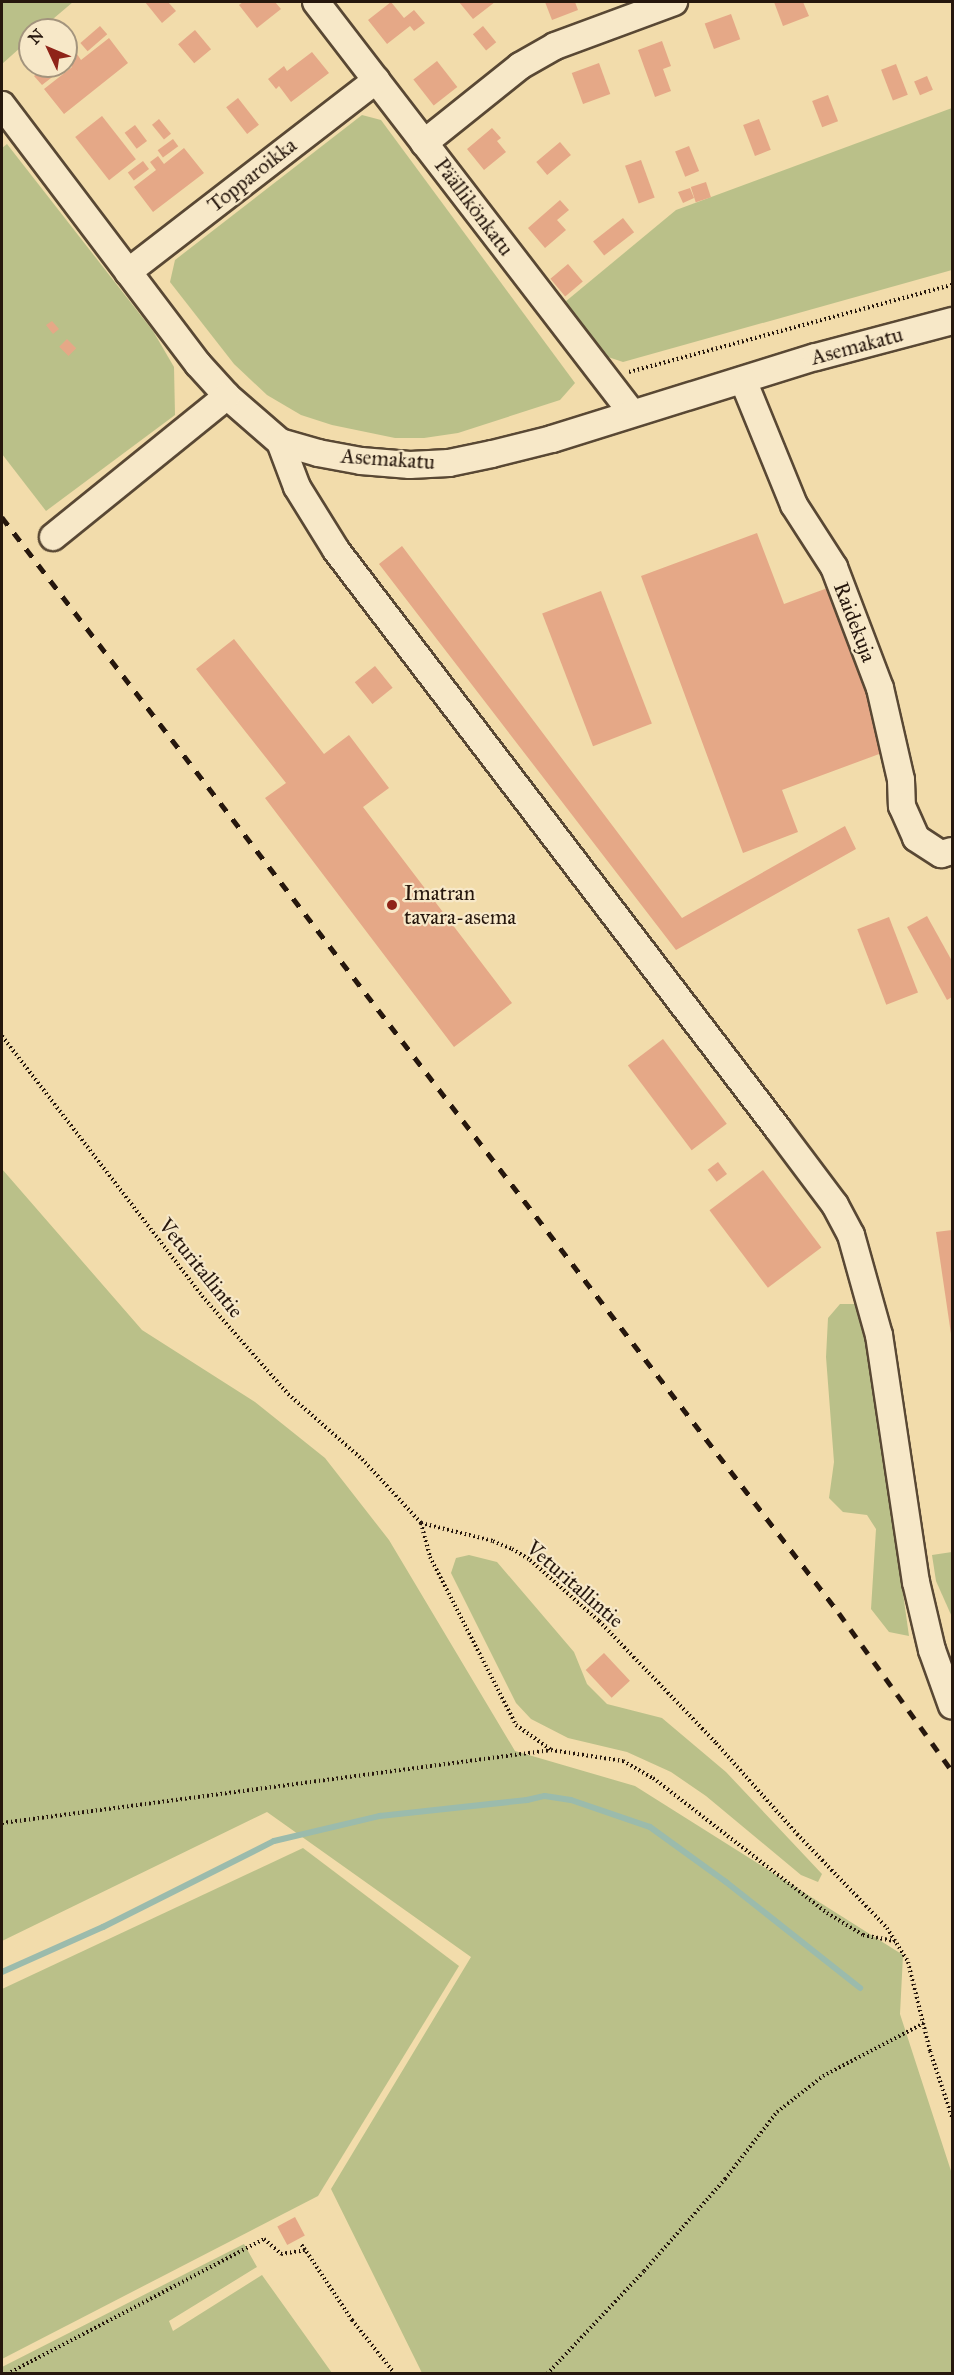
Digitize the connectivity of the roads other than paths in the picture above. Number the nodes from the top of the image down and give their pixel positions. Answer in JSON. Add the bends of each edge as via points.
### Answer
{"nodes":[{"id":1,"x":316,"y":2,"type":"edge"},
{"id":2,"x":674,"y":2,"type":"edge"},
{"id":3,"x":376,"y":80,"type":"junction"},
{"id":4,"x":2,"y":105,"type":"edge"},
{"id":5,"x":424,"y":142,"type":"junction"},
{"id":6,"x":128,"y":272,"type":"junction"},
{"id":7,"x":952,"y":321,"type":"edge"},
{"id":8,"x":743,"y":380,"type":"junction"},
{"id":9,"x":227,"y":396,"type":"junction"},
{"id":10,"x":632,"y":413,"type":"junction"},
{"id":11,"x":280,"y":442,"type":"junction"},
{"id":12,"x":53,"y":537,"type":"dead end"},
{"id":13,"x":952,"y":851,"type":"edge"},
{"id":14,"x":952,"y":1706,"type":"edge"}],
"edges":[{"from":1,"to":3,"type":"street","name":"Päällikönkatu"},
{"from":2,"to":5,"type":"street","via":[[555,46],[520,66]]},
{"from":3,"to":5,"type":"street","name":"Päällikönkatu"},
{"from":3,"to":6,"type":"street","name":"Topparoikka"},
{"from":4,"to":6,"type":"street","name":"Asemakatu"},
{"from":5,"to":10,"type":"street","name":"Päällikönkatu"},
{"from":6,"to":9,"type":"street","name":"Asemakatu"},
{"from":7,"to":8,"type":"street","name":"Asemakatu"},
{"from":8,"to":10,"type":"street","name":"Asemakatu"},
{"from":8,"to":13,"type":"street","name":"Raidekuja","via":[[794,505],[834,567],[880,688],[901,780],[902,806],[916,838],[941,854]]},
{"from":9,"to":11,"type":"street","name":"Asemakatu"},
{"from":9,"to":12,"type":"street"},
{"from":10,"to":11,"type":"street","name":"Asemakatu","via":[[552,439],[449,463],[361,461]]},
{"from":11,"to":14,"type":"street","via":[[297,488],[336,550],[778,1129],[835,1205],[851,1235],[879,1335],[919,1593],[932,1650]]}]}
